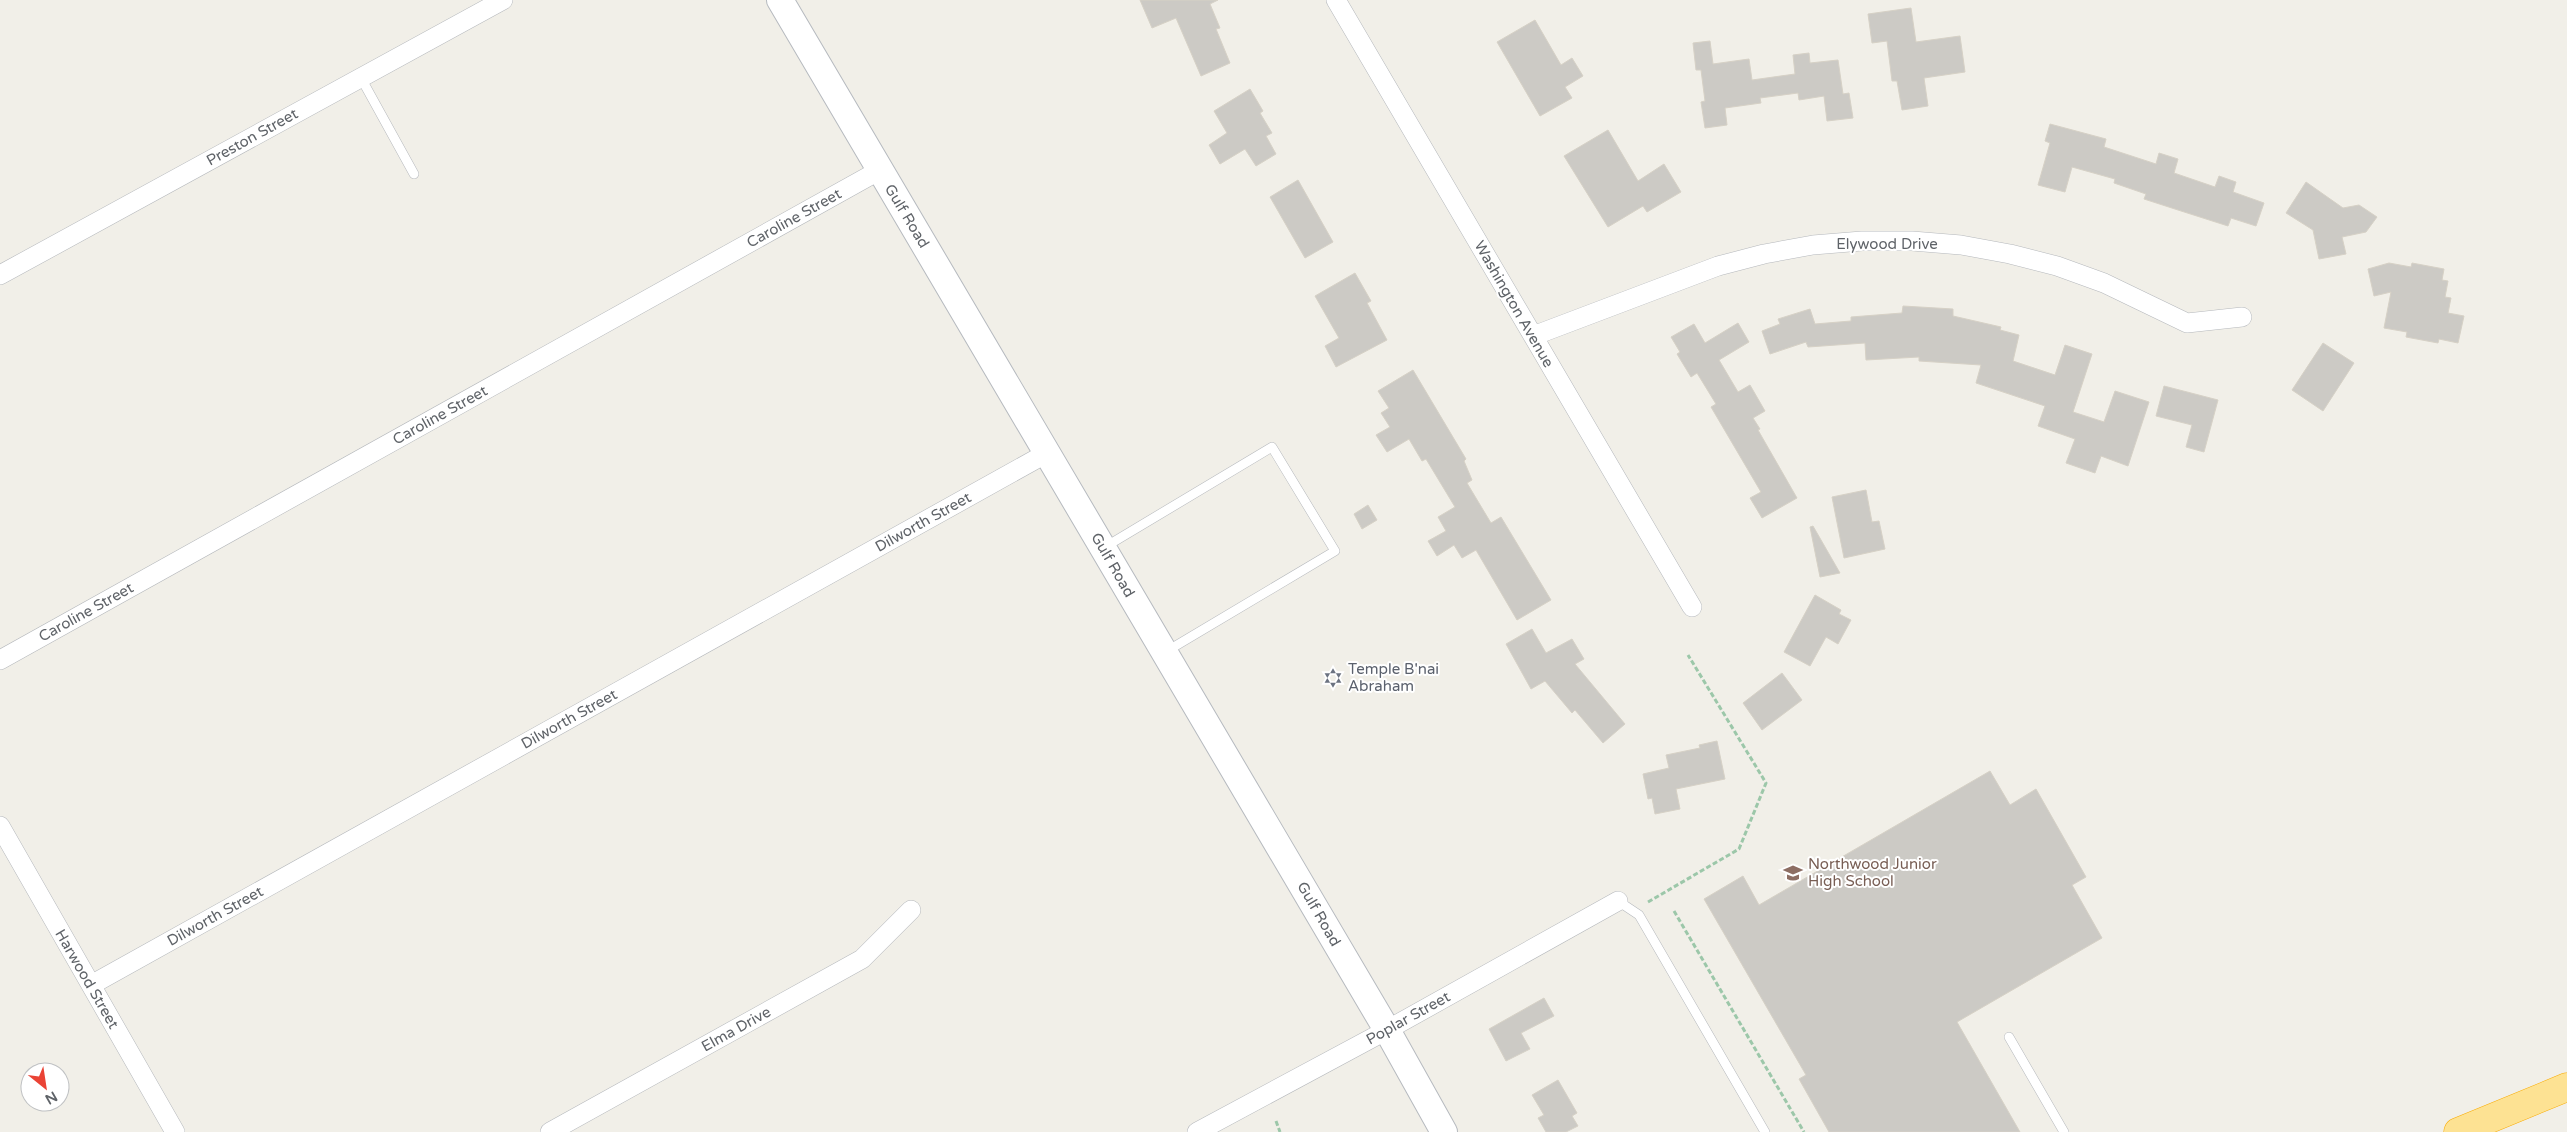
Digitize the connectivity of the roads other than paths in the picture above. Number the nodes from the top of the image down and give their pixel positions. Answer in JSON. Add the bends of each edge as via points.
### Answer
{"nodes":[{"id":1,"x":503,"y":0,"type":"edge"},
{"id":2,"x":780,"y":0,"type":"edge"},
{"id":3,"x":1336,"y":0,"type":"edge"},
{"id":4,"x":361,"y":78,"type":"junction"},
{"id":5,"x":880,"y":170,"type":"junction"},
{"id":6,"x":414,"y":174,"type":"dead end"},
{"id":7,"x":0,"y":275,"type":"edge"},
{"id":8,"x":2242,"y":317,"type":"dead end"},
{"id":9,"x":1533,"y":336,"type":"junction"},
{"id":10,"x":1047,"y":453,"type":"junction"},
{"id":11,"x":1103,"y":548,"type":"junction"},
{"id":12,"x":1692,"y":607,"type":"dead end"},
{"id":13,"x":1164,"y":652,"type":"junction"},
{"id":14,"x":0,"y":660,"type":"edge"},
{"id":15,"x":0,"y":826,"type":"edge"},
{"id":16,"x":1626,"y":906,"type":"joint"},
{"id":17,"x":911,"y":910,"type":"dead end"},
{"id":18,"x":91,"y":986,"type":"junction"},
{"id":19,"x":1387,"y":1030,"type":"junction"},
{"id":20,"x":2009,"y":1037,"type":"dead end"},
{"id":21,"x":2567,"y":1087,"type":"edge"},
{"id":22,"x":175,"y":1132,"type":"edge"},
{"id":23,"x":550,"y":1132,"type":"edge"},
{"id":24,"x":1197,"y":1132,"type":"edge"},
{"id":25,"x":1444,"y":1132,"type":"edge"},
{"id":26,"x":1765,"y":1132,"type":"edge"},
{"id":27,"x":2064,"y":1132,"type":"edge"},
{"id":28,"x":2458,"y":1132,"type":"edge"}],
"edges":[{"from":1,"to":4,"type":"street","name":"Preston Street"},
{"from":2,"to":5,"type":"street","name":"Gulf Road"},
{"from":3,"to":9,"type":"street","name":"Washington Avenue"},
{"from":4,"to":6,"type":"lane"},
{"from":4,"to":7,"type":"street","name":"Preston Street"},
{"from":5,"to":10,"type":"street","name":"Gulf Road"},
{"from":5,"to":14,"type":"street","name":"Caroline Street"},
{"from":8,"to":9,"type":"street","name":"Elywood Drive","via":[[2187,324],[2104,283],[2058,266],[2010,254],[1912,241],[1862,241],[1813,245],[1718,266]]},
{"from":9,"to":12,"type":"street","name":"Washington Avenue"},
{"from":10,"to":11,"type":"street","name":"Gulf Road"},
{"from":10,"to":18,"type":"street","name":"Dilworth Street"},
{"from":11,"to":13,"type":"street","name":"Gulf Road"},
{"from":11,"to":13,"type":"lane","via":[[1272,447],[1335,551]]},
{"from":13,"to":19,"type":"street","name":"Gulf Road"},
{"from":15,"to":18,"type":"street","name":"Harwood Street"},
{"from":16,"to":19,"type":"street","name":"Poplar Street"},
{"from":16,"to":26,"type":"lane","via":[[1639,915]]},
{"from":17,"to":23,"type":"street","name":"Elma Drive","via":[[862,959]]},
{"from":18,"to":22,"type":"street","name":"Harwood Street"},
{"from":19,"to":24,"type":"street","name":"Poplar Street"},
{"from":19,"to":25,"type":"street","name":"Gulf Road"},
{"from":20,"to":27,"type":"lane"},
{"from":21,"to":28,"type":"highway"}]}
